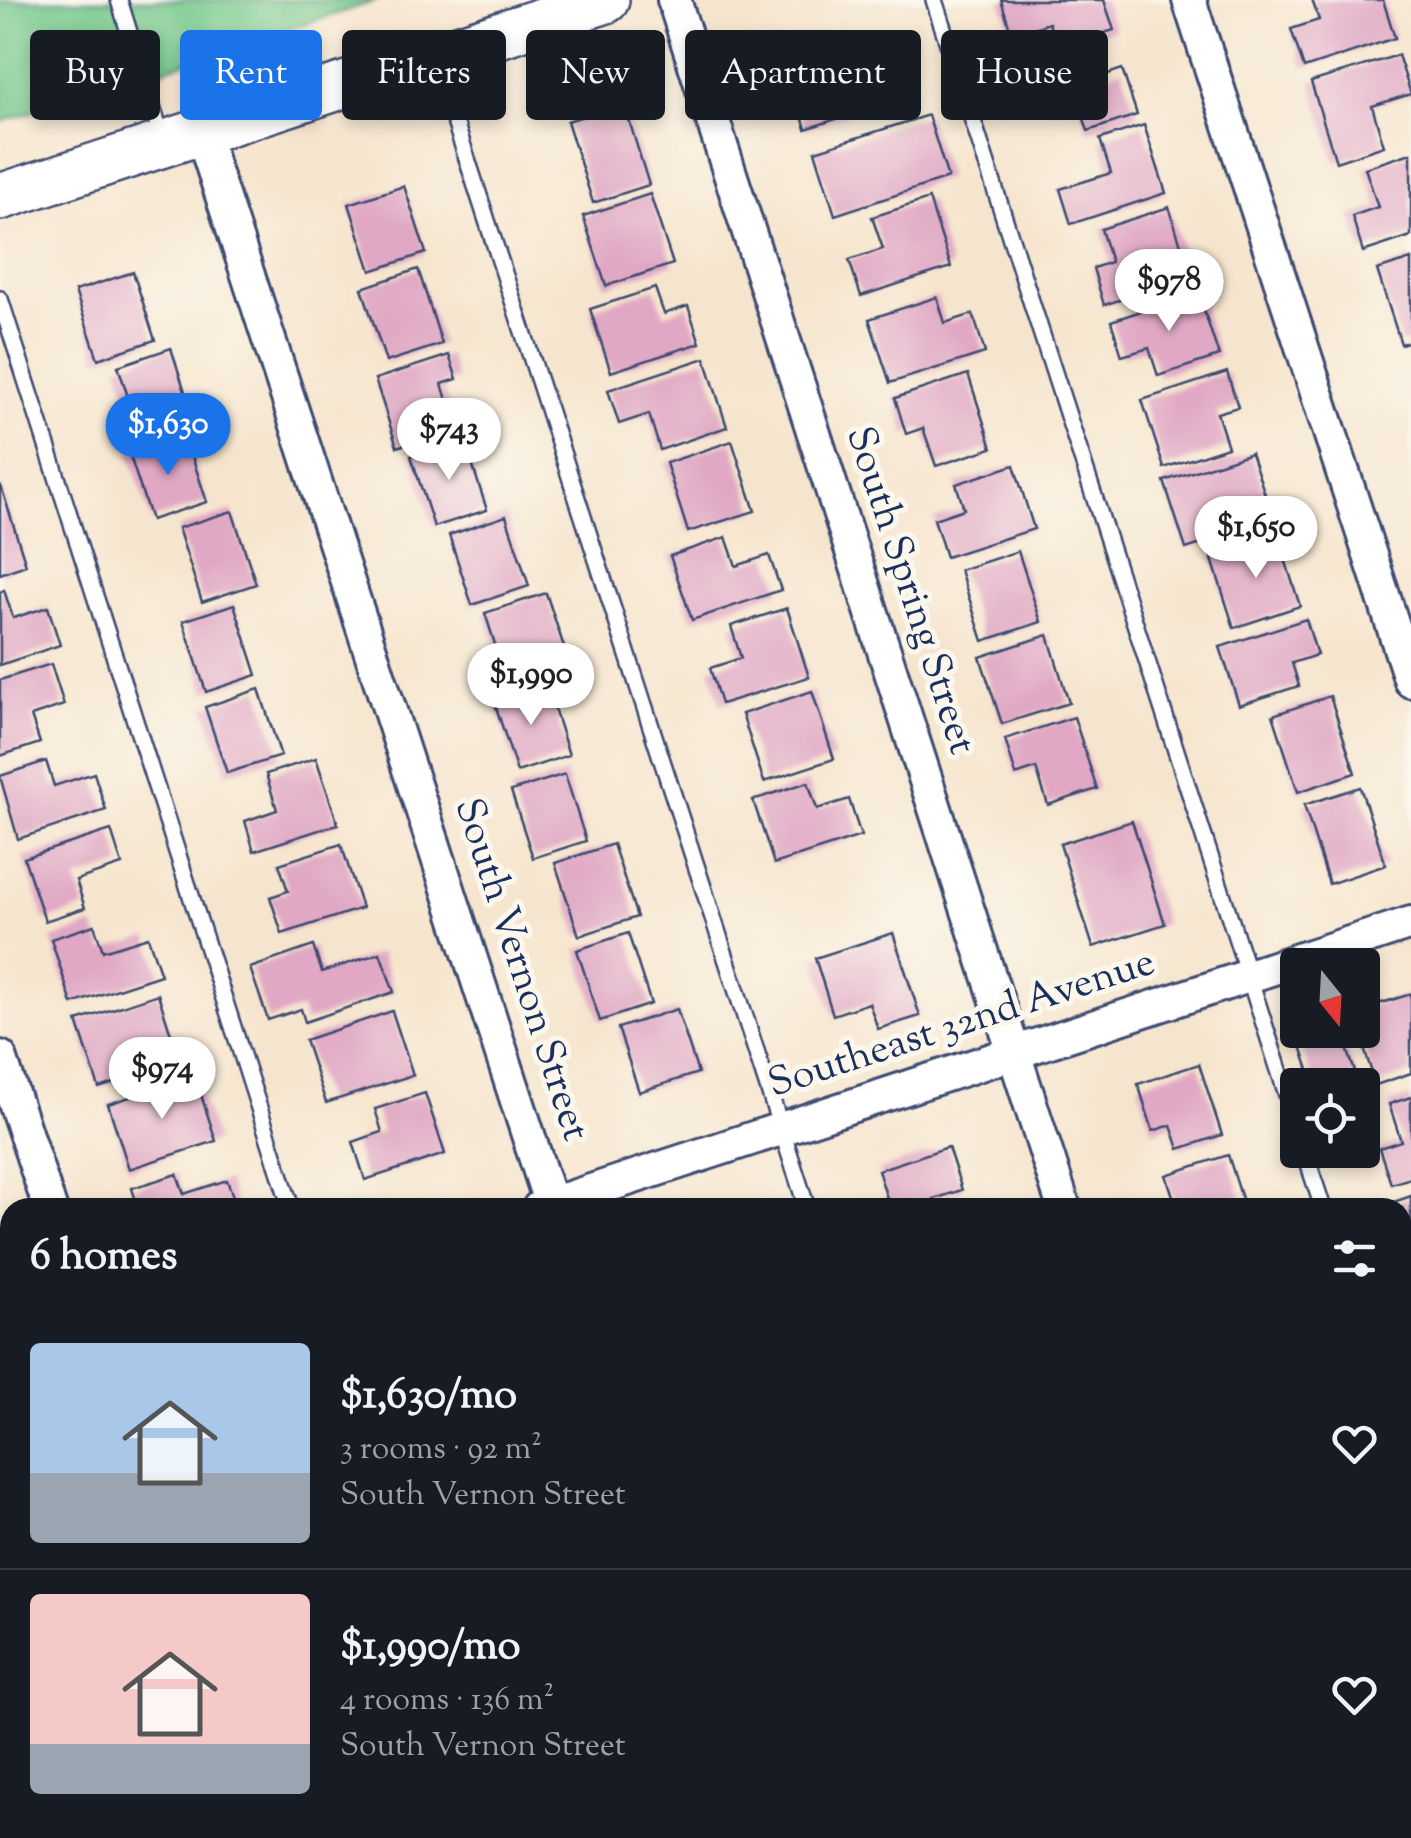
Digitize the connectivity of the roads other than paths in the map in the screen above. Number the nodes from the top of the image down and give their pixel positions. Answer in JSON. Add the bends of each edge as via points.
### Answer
{"nodes":[{"id":1,"x":119,"y":0,"type":"edge"},
{"id":2,"x":606,"y":0,"type":"edge"},
{"id":3,"x":674,"y":0,"type":"edge"},
{"id":4,"x":934,"y":0,"type":"edge"},
{"id":5,"x":1189,"y":0,"type":"edge"},
{"id":6,"x":506,"y":33,"type":"edge"},
{"id":7,"x":342,"y":86,"type":"edge"},
{"id":8,"x":455,"y":120,"type":"edge"},
{"id":9,"x":183,"y":138,"type":"junction"},
{"id":10,"x":0,"y":197,"type":"edge"},
{"id":11,"x":0,"y":299,"type":"edge"},
{"id":12,"x":1411,"y":681,"type":"edge"},
{"id":13,"x":1411,"y":923,"type":"edge"},
{"id":14,"x":1248,"y":976,"type":"junction"},
{"id":15,"x":1013,"y":1053,"type":"junction"},
{"id":16,"x":0,"y":1058,"type":"edge"},
{"id":17,"x":1280,"y":1074,"type":"edge"},
{"id":18,"x":782,"y":1129,"type":"junction"},
{"id":19,"x":1310,"y":1168,"type":"edge"},
{"id":20,"x":47,"y":1198,"type":"edge"},
{"id":21,"x":288,"y":1198,"type":"edge"},
{"id":22,"x":545,"y":1198,"type":"edge"},
{"id":23,"x":572,"y":1198,"type":"edge"},
{"id":24,"x":805,"y":1198,"type":"edge"},
{"id":25,"x":1061,"y":1198,"type":"edge"},
{"id":26,"x":1320,"y":1198,"type":"edge"}],
"edges":[{"from":1,"to":9,"type":"lane"},
{"from":2,"to":6,"type":"main road"},
{"from":3,"to":15,"type":"street","name":"South Spring Street"},
{"from":4,"to":14,"type":"lane"},
{"from":5,"to":12,"type":"street"},
{"from":7,"to":9,"type":"main road"},
{"from":8,"to":18,"type":"lane"},
{"from":9,"to":10,"type":"main road"},
{"from":9,"to":22,"type":"street","name":"South Vernon Street"},
{"from":11,"to":21,"type":"lane"},
{"from":13,"to":14,"type":"street","name":"Southeast 32nd Avenue"},
{"from":14,"to":15,"type":"street","name":"Southeast 32nd Avenue"},
{"from":14,"to":17,"type":"lane"},
{"from":15,"to":18,"type":"street","name":"Southeast 32nd Avenue"},
{"from":15,"to":25,"type":"street","name":"South Spring Street"},
{"from":16,"to":20,"type":"street"},
{"from":18,"to":23,"type":"street","name":"Southeast 32nd Avenue"},
{"from":18,"to":24,"type":"lane"},
{"from":19,"to":26,"type":"lane"}]}
